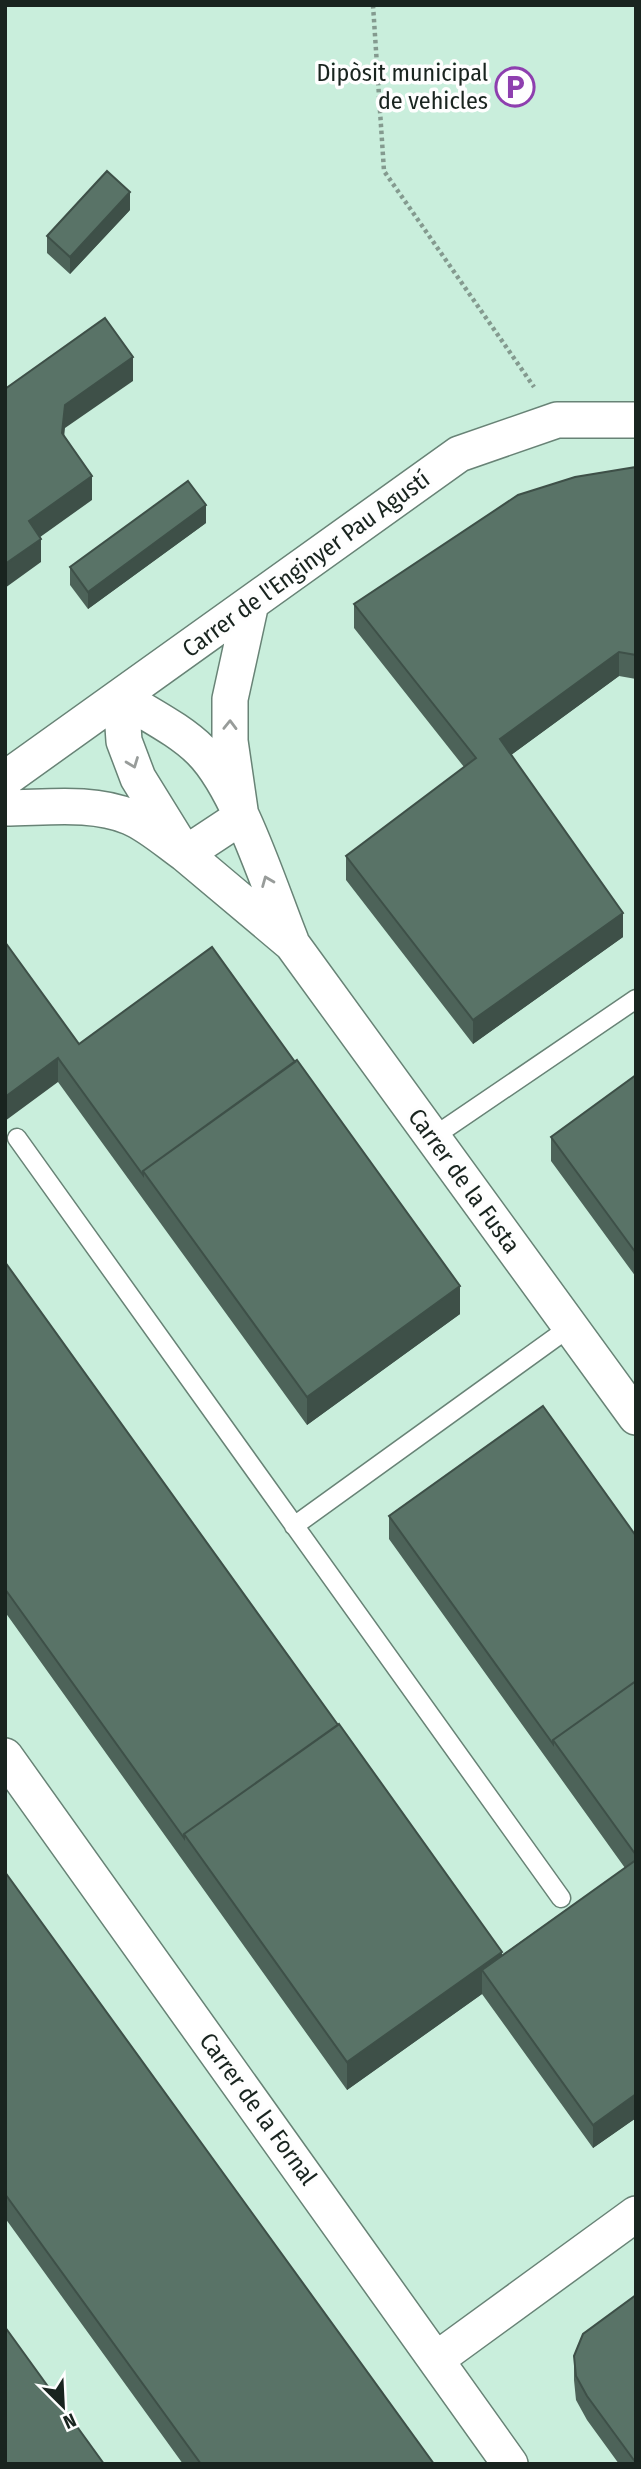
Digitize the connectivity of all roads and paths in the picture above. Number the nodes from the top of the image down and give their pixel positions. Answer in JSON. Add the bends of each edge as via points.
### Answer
{"nodes":[{"id":1,"x":373,"y":5,"type":"edge"},
{"id":2,"x":557,"y":420,"type":"junction"},
{"id":3,"x":636,"y":420,"type":"edge"},
{"id":4,"x":251,"y":603,"type":"junction"},
{"id":5,"x":121,"y":696,"type":"junction"},
{"id":6,"x":5,"y":779,"type":"edge"},
{"id":7,"x":5,"y":808,"type":"edge"},
{"id":8,"x":241,"y":817,"type":"junction"},
{"id":9,"x":185,"y":854,"type":"junction"},
{"id":10,"x":292,"y":944,"type":"junction"},
{"id":11,"x":636,"y":999,"type":"edge"},
{"id":12,"x":433,"y":1137,"type":"junction"},
{"id":13,"x":17,"y":1138,"type":"dead end"},
{"id":14,"x":570,"y":1327,"type":"junction"},
{"id":15,"x":636,"y":1417,"type":"edge"},
{"id":16,"x":295,"y":1526,"type":"junction"},
{"id":17,"x":5,"y":1756,"type":"edge"},
{"id":18,"x":561,"y":1898,"type":"dead end"},
{"id":19,"x":636,"y":2214,"type":"edge"},
{"id":20,"x":437,"y":2359,"type":"junction"},
{"id":21,"x":510,"y":2464,"type":"edge"}],
"edges":[{"from":1,"to":2,"type":"path","via":[[384,171]]},
{"from":2,"to":3,"type":"street","name":"Carrer de l'Enginyer Pau Agustí"},
{"from":2,"to":4,"type":"street","name":"Carrer de l'Enginyer Pau Agustí","via":[[460,454]]},
{"from":4,"to":5,"type":"street","name":"Carrer de l'Enginyer Pau Agustí"},
{"from":8,"to":4,"type":"street","name":"Carrer de la Fusta","one_way":true,"via":[[230,741],[230,699]]},
{"from":5,"to":6,"type":"street","name":"Carrer de l'Enginyer Pau Agustí"},
{"from":5,"to":8,"type":"street","name":"Carrer de la Fusta","via":[[201,751]]},
{"from":5,"to":9,"type":"street","name":"Carrer de la Fusta","one_way":true,"via":[[124,741],[138,778]]},
{"from":7,"to":9,"type":"street","name":"Carrer de la Fusta","via":[[110,811],[132,818]]},
{"from":8,"to":9,"type":"street"},
{"from":10,"to":8,"type":"street","name":"Carrer de la Fusta","one_way":true},
{"from":9,"to":10,"type":"street","name":"Carrer de la Fusta"},
{"from":10,"to":12,"type":"street","name":"Carrer de la Fusta"},
{"from":11,"to":12,"type":"lane"},
{"from":12,"to":14,"type":"street","name":"Carrer de la Fusta"},
{"from":13,"to":16,"type":"lane"},
{"from":14,"to":15,"type":"street","name":"Carrer de la Fusta"},
{"from":14,"to":16,"type":"lane"},
{"from":16,"to":18,"type":"lane"},
{"from":17,"to":20,"type":"street","name":"Carrer de la Fornal"},
{"from":19,"to":20,"type":"street"},
{"from":20,"to":21,"type":"street","name":"Carrer de la Fornal"}]}
